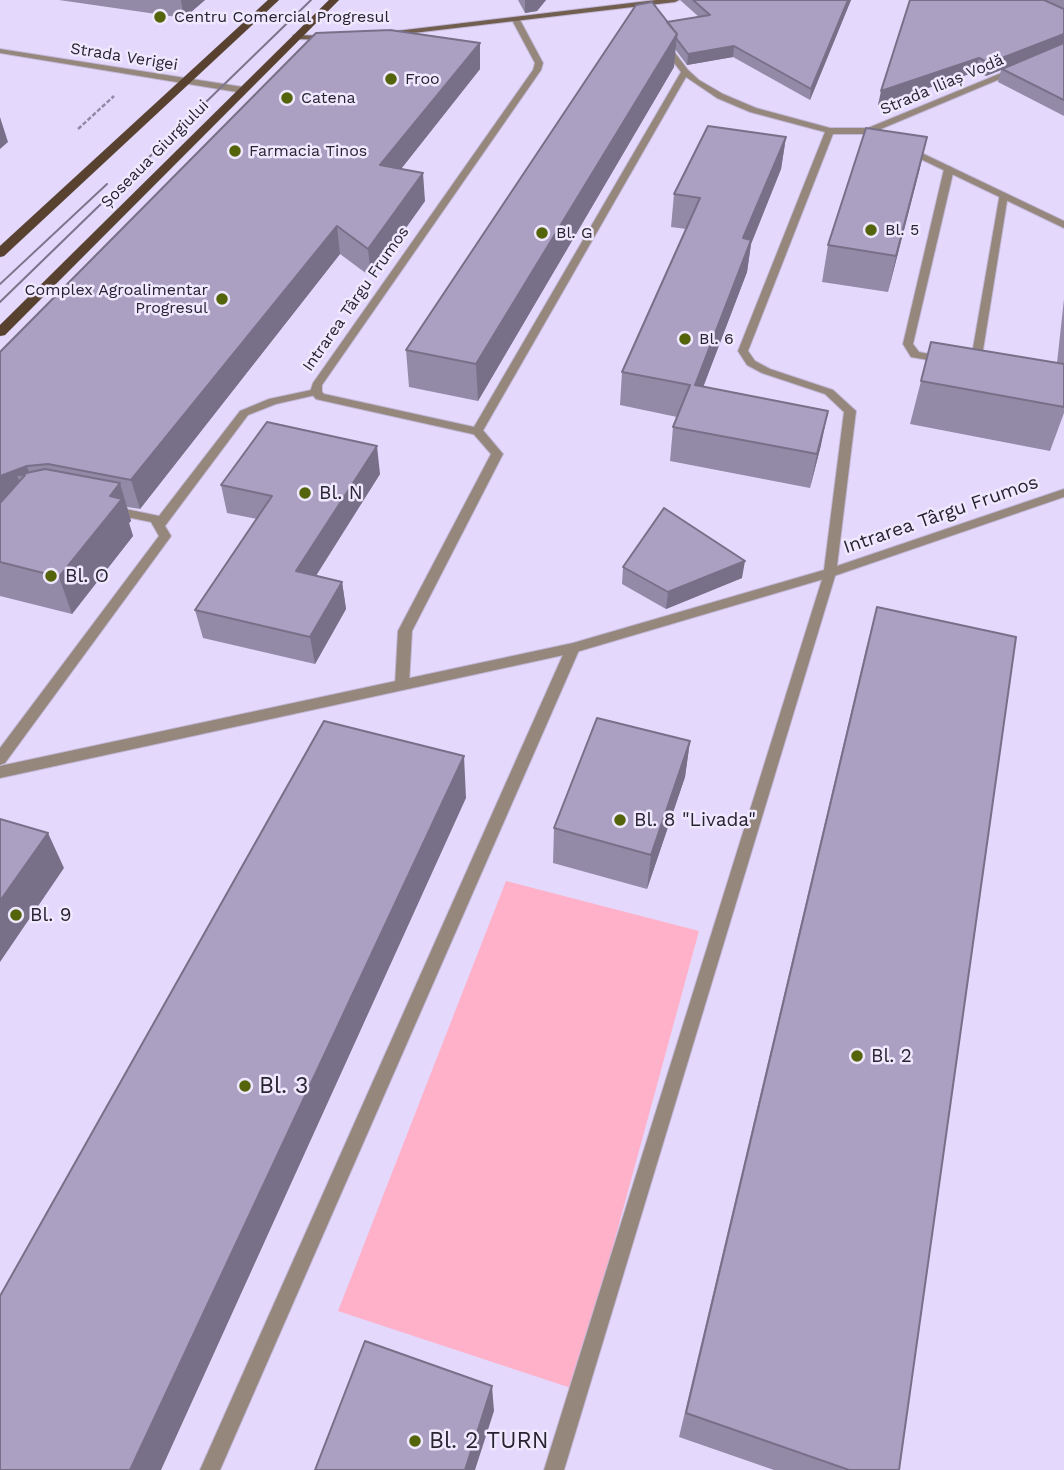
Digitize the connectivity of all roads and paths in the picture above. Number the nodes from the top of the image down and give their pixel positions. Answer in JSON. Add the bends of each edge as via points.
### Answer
{"nodes":[{"id":1,"x":274,"y":0,"type":"edge"},
{"id":2,"x":334,"y":0,"type":"edge"},
{"id":3,"x":612,"y":0,"type":"edge"},
{"id":4,"x":675,"y":0,"type":"edge"},
{"id":5,"x":635,"y":6,"type":"junction"},
{"id":6,"x":606,"y":9,"type":"junction"},
{"id":7,"x":643,"y":17,"type":"edge"},
{"id":8,"x":516,"y":20,"type":"junction"},
{"id":9,"x":381,"y":34,"type":"edge"},
{"id":10,"x":296,"y":37,"type":"junction"},
{"id":11,"x":335,"y":38,"type":"edge"},
{"id":12,"x":660,"y":39,"type":"edge"},
{"id":13,"x":0,"y":51,"type":"edge"},
{"id":14,"x":1027,"y":65,"type":"edge"},
{"id":15,"x":685,"y":72,"type":"junction"},
{"id":16,"x":187,"y":81,"type":"junction"},
{"id":17,"x":243,"y":90,"type":"junction"},
{"id":18,"x":830,"y":131,"type":"junction"},
{"id":19,"x":869,"y":131,"type":"junction"},
{"id":20,"x":949,"y":169,"type":"junction"},
{"id":21,"x":1003,"y":195,"type":"junction"},
{"id":22,"x":1064,"y":225,"type":"edge"},
{"id":23,"x":0,"y":253,"type":"edge"},
{"id":24,"x":0,"y":331,"type":"edge"},
{"id":25,"x":316,"y":392,"type":"junction"},
{"id":26,"x":477,"y":431,"type":"junction"},
{"id":27,"x":1064,"y":493,"type":"edge"},
{"id":28,"x":96,"y":507,"type":"edge"},
{"id":29,"x":160,"y":524,"type":"junction"},
{"id":30,"x":830,"y":573,"type":"junction"},
{"id":31,"x":573,"y":648,"type":"junction"},
{"id":32,"x":402,"y":685,"type":"junction"},
{"id":33,"x":0,"y":759,"type":"edge"},
{"id":34,"x":0,"y":772,"type":"edge"},
{"id":35,"x":209,"y":1470,"type":"edge"},
{"id":36,"x":554,"y":1470,"type":"edge"}],
"edges":[{"from":1,"to":16,"type":"main road","name":"Șoseaua Giurgiului"},
{"from":2,"to":10,"type":"main road","name":"Șoseaua Giurgiului"},
{"from":3,"to":6,"type":"street"},
{"from":4,"to":5,"type":"street"},
{"from":5,"to":6,"type":"street"},
{"from":5,"to":7,"type":"street"},
{"from":6,"to":8,"type":"street"},
{"from":8,"to":9,"type":"street"},
{"from":8,"to":25,"type":"street","name":"Intrarea Târgu Frumos","via":[[539,63],[537,70]]},
{"from":10,"to":11,"type":"street"},
{"from":10,"to":17,"type":"main road","name":"Șoseaua Giurgiului"},
{"from":12,"to":15,"type":"street"},
{"from":13,"to":16,"type":"street","name":"Strada Verigei"},
{"from":14,"to":19,"type":"street","name":"Strada Iliaș Vodă"},
{"from":15,"to":18,"type":"street","via":[[720,96],[752,110]]},
{"from":15,"to":26,"type":"street"},
{"from":16,"to":17,"type":"street","name":"Strada Verigei"},
{"from":16,"to":23,"type":"main road","name":"Șoseaua Giurgiului"},
{"from":17,"to":24,"type":"main road","name":"Șoseaua Giurgiului"},
{"from":18,"to":19,"type":"street"},
{"from":18,"to":30,"type":"street","name":"Intrarea Târgu Frumos","via":[[743,352],[766,371],[829,391],[849,411]]},
{"from":19,"to":20,"type":"street"},
{"from":20,"to":21,"type":"street"},
{"from":20,"to":21,"type":"street","via":[[908,344],[915,355],[963,363],[977,356]]},
{"from":21,"to":22,"type":"street"},
{"from":25,"to":26,"type":"street","name":"Intrarea Târgu Frumos","via":[[320,397]]},
{"from":25,"to":29,"type":"street","via":[[244,413]]},
{"from":26,"to":32,"type":"street","via":[[498,454],[405,631]]},
{"from":27,"to":30,"type":"street","name":"Intrarea Târgu Frumos"},
{"from":28,"to":29,"type":"street","via":[[155,519]]},
{"from":29,"to":33,"type":"street","via":[[165,536]]},
{"from":30,"to":31,"type":"street","name":"Intrarea Târgu Frumos"},
{"from":30,"to":36,"type":"street"},
{"from":31,"to":32,"type":"street","name":"Intrarea Târgu Frumos"},
{"from":31,"to":35,"type":"street"},
{"from":32,"to":34,"type":"street","name":"Intrarea Târgu Frumos"}]}
